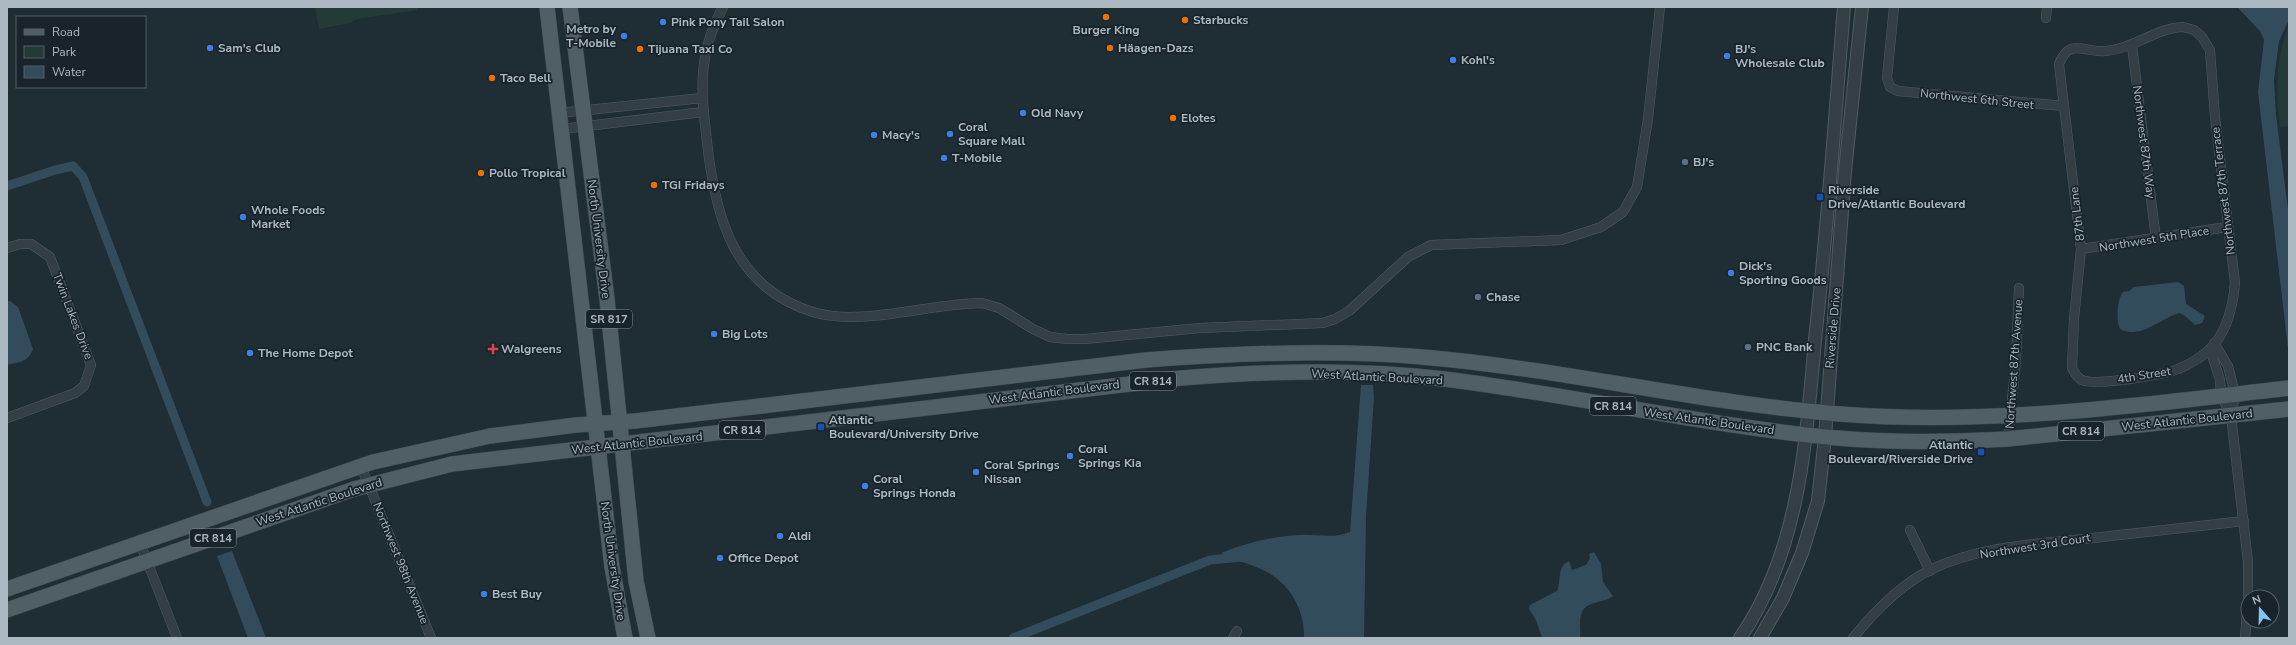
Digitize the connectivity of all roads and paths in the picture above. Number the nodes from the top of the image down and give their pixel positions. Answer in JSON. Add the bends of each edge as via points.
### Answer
{"nodes":[{"id":1,"x":547,"y":7,"type":"edge"},
{"id":2,"x":570,"y":7,"type":"edge"},
{"id":3,"x":723,"y":7,"type":"edge"},
{"id":4,"x":1660,"y":7,"type":"edge"},
{"id":5,"x":1844,"y":7,"type":"edge"},
{"id":6,"x":1862,"y":7,"type":"edge"},
{"id":7,"x":1894,"y":7,"type":"edge"},
{"id":8,"x":2047,"y":7,"type":"edge"},
{"id":9,"x":2046,"y":18,"type":"dead end"},
{"id":10,"x":2132,"y":46,"type":"junction"},
{"id":11,"x":702,"y":98,"type":"junction"},
{"id":12,"x":2064,"y":106,"type":"junction"},
{"id":13,"x":583,"y":110,"type":"junction"},
{"id":14,"x":703,"y":112,"type":"junction"},
{"id":15,"x":560,"y":113,"type":"junction"},
{"id":16,"x":585,"y":127,"type":"junction"},
{"id":17,"x":562,"y":129,"type":"junction"},
{"id":18,"x":2227,"y":228,"type":"junction"},
{"id":19,"x":2156,"y":239,"type":"junction"},
{"id":20,"x":7,"y":248,"type":"edge"},
{"id":21,"x":2081,"y":250,"type":"junction"},
{"id":22,"x":2019,"y":288,"type":"dead end"},
{"id":23,"x":2212,"y":346,"type":"junction"},
{"id":24,"x":2076,"y":375,"type":"joint"},
{"id":25,"x":2289,"y":388,"type":"edge"},
{"id":26,"x":2228,"y":395,"type":"junction"},
{"id":27,"x":2289,"y":409,"type":"edge"},
{"id":28,"x":1808,"y":412,"type":"junction"},
{"id":29,"x":1826,"y":413,"type":"junction"},
{"id":30,"x":2009,"y":416,"type":"junction"},
{"id":31,"x":2231,"y":416,"type":"junction"},
{"id":32,"x":7,"y":418,"type":"edge"},
{"id":33,"x":619,"y":422,"type":"junction"},
{"id":34,"x":594,"y":424,"type":"junction"},
{"id":35,"x":1805,"y":435,"type":"junction"},
{"id":36,"x":1825,"y":437,"type":"junction"},
{"id":37,"x":2008,"y":439,"type":"junction"},
{"id":38,"x":621,"y":445,"type":"junction"},
{"id":39,"x":597,"y":447,"type":"junction"},
{"id":40,"x":361,"y":466,"type":"junction"},
{"id":41,"x":368,"y":484,"type":"junction"},
{"id":42,"x":2244,"y":521,"type":"junction"},
{"id":43,"x":1910,"y":530,"type":"dead end"},
{"id":44,"x":140,"y":543,"type":"junction"},
{"id":45,"x":147,"y":561,"type":"junction"},
{"id":46,"x":1930,"y":571,"type":"junction"},
{"id":47,"x":7,"y":589,"type":"edge"},
{"id":48,"x":2248,"y":589,"type":"edge"},
{"id":49,"x":7,"y":610,"type":"edge"},
{"id":50,"x":625,"y":636,"type":"edge"},
{"id":51,"x":177,"y":638,"type":"edge"},
{"id":52,"x":431,"y":638,"type":"edge"},
{"id":53,"x":648,"y":638,"type":"edge"},
{"id":54,"x":1740,"y":638,"type":"edge"},
{"id":55,"x":1760,"y":638,"type":"edge"},
{"id":56,"x":1853,"y":638,"type":"edge"}],
"edges":[{"from":1,"to":15,"type":"main road","name":"North University Drive","number":"SR 817"},
{"from":2,"to":13,"type":"main road","name":"North University Drive","number":"SR 817"},
{"from":3,"to":11,"type":"street","via":[[705,47]]},
{"from":4,"to":14,"type":"street","via":[[1648,119],[1637,187],[1623,212],[1601,227],[1561,240],[1431,245],[1408,257],[1336,319],[1311,325],[1200,328],[1067,339],[1050,337],[999,308],[982,302],[846,316],[805,309],[781,298],[762,285],[735,251],[721,220],[714,193]]},
{"from":5,"to":28,"type":"street","name":"Riverside Drive","via":[[1822,280]]},
{"from":6,"to":29,"type":"street","name":"Riverside Drive","via":[[1845,171]]},
{"from":7,"to":12,"type":"street","name":"Northwest 6th Street","via":[[1887,78],[1890,87],[1898,91]]},
{"from":8,"to":9,"type":"street"},
{"from":10,"to":12,"type":"street","name":"87th Lane","via":[[2105,52],[2076,47],[2063,54],[2059,64]]},
{"from":10,"to":18,"type":"street","name":"Northwest 87th Terrace","via":[[2172,28],[2183,27],[2194,30],[2210,50]]},
{"from":10,"to":19,"type":"street","name":"Northwest 87th Way"},
{"from":11,"to":13,"type":"street"},
{"from":11,"to":14,"type":"street"},
{"from":12,"to":21,"type":"street","name":"87th Lane"},
{"from":13,"to":15,"type":"street"},
{"from":13,"to":16,"type":"main road","name":"North University Drive","number":"SR 817"},
{"from":14,"to":16,"type":"street"},
{"from":15,"to":17,"type":"main road","name":"North University Drive","number":"SR 817"},
{"from":16,"to":17,"type":"street"},
{"from":16,"to":33,"type":"main road","name":"North University Drive","number":"SR 817","via":[[607,299]]},
{"from":17,"to":34,"type":"main road","name":"North University Drive","number":"SR 817"},
{"from":18,"to":19,"type":"street","name":"Northwest 5th Place"},
{"from":18,"to":23,"type":"street","name":"Northwest 87th Terrace","via":[[2235,283],[2233,304],[2226,324]]},
{"from":19,"to":21,"type":"street","name":"Northwest 5th Place"},
{"from":20,"to":32,"type":"street","name":"Twin Lakes Drive","via":[[31,244],[50,257],[91,365],[84,386],[75,393]]},
{"from":21,"to":24,"type":"street","name":"87th Lane","via":[[2072,368]]},
{"from":22,"to":30,"type":"street","name":"Northwest 87th Avenue","via":[[2016,360]]},
{"from":23,"to":24,"type":"street","name":"4th Street","via":[[2177,370],[2089,382],[2081,380]]},
{"from":23,"to":26,"type":"street","via":[[2220,380]]},
{"from":23,"to":26,"type":"street","via":[[2228,366]]},
{"from":25,"to":26,"type":"main road","name":"West Atlantic Boulevard","number":"CR 814"},
{"from":26,"to":30,"type":"main road","name":"West Atlantic Boulevard","number":"CR 814","via":[[2087,411]]},
{"from":26,"to":31,"type":"street"},
{"from":26,"to":31,"type":"street"},
{"from":27,"to":31,"type":"main road","name":"West Atlantic Boulevard","number":"CR 814"},
{"from":28,"to":29,"type":"main road","name":"West Atlantic Boulevard","number":"CR 814"},
{"from":28,"to":33,"type":"main road","name":"West Atlantic Boulevard","number":"CR 814","via":[[1531,370],[1354,353],[1237,354],[1146,360]]},
{"from":28,"to":35,"type":"street","name":"Riverside Drive"},
{"from":29,"to":30,"type":"main road","name":"West Atlantic Boulevard","number":"CR 814","via":[[1930,417]]},
{"from":29,"to":36,"type":"street","name":"Riverside Drive"},
{"from":30,"to":37,"type":"street","name":"Northwest 87th Avenue"},
{"from":31,"to":37,"type":"main road","name":"West Atlantic Boulevard","number":"CR 814"},
{"from":31,"to":42,"type":"street"},
{"from":33,"to":34,"type":"main road","name":"West Atlantic Boulevard","number":"CR 814"},
{"from":33,"to":38,"type":"main road","name":"North University Drive","number":"SR 817"},
{"from":34,"to":39,"type":"main road","name":"North University Drive","number":"SR 817"},
{"from":34,"to":40,"type":"main road","name":"West Atlantic Boulevard","number":"CR 814","via":[[490,436]]},
{"from":35,"to":36,"type":"main road","name":"West Atlantic Boulevard","number":"CR 814"},
{"from":35,"to":38,"type":"main road","name":"West Atlantic Boulevard","number":"CR 814","via":[[1441,379],[1353,374],[1255,374],[1174,379]]},
{"from":35,"to":54,"type":"street","name":"Riverside Drive","via":[[1797,496],[1785,540],[1768,587]]},
{"from":36,"to":37,"type":"main road","name":"West Atlantic Boulevard","number":"CR 814","via":[[1961,441]]},
{"from":36,"to":55,"type":"street","name":"Riverside Drive","via":[[1818,501],[1802,554],[1783,598]]},
{"from":38,"to":39,"type":"main road","name":"West Atlantic Boulevard","number":"CR 814"},
{"from":38,"to":53,"type":"main road","name":"North University Drive","number":"SR 817","via":[[636,580]]},
{"from":39,"to":41,"type":"main road","name":"West Atlantic Boulevard","number":"CR 814","via":[[452,464]]},
{"from":39,"to":50,"type":"main road","name":"North University Drive","number":"SR 817","via":[[612,567]]},
{"from":40,"to":41,"type":"street","name":"Northwest 98th Avenue"},
{"from":40,"to":44,"type":"main road","name":"West Atlantic Boulevard","number":"CR 814"},
{"from":41,"to":45,"type":"main road","name":"West Atlantic Boulevard","number":"CR 814"},
{"from":41,"to":52,"type":"street","name":"Northwest 98th Avenue"},
{"from":42,"to":46,"type":"street","name":"Northwest 3rd Court","via":[[1994,550],[1957,560]]},
{"from":42,"to":48,"type":"street"},
{"from":43,"to":46,"type":"street"},
{"from":44,"to":45,"type":"street"},
{"from":44,"to":47,"type":"main road","name":"West Atlantic Boulevard","number":"CR 814"},
{"from":45,"to":49,"type":"main road","name":"West Atlantic Boulevard","number":"CR 814"},
{"from":45,"to":51,"type":"street"},
{"from":46,"to":56,"type":"street","name":"Northwest 3rd Court","via":[[1893,596],[1870,617]]}]}
